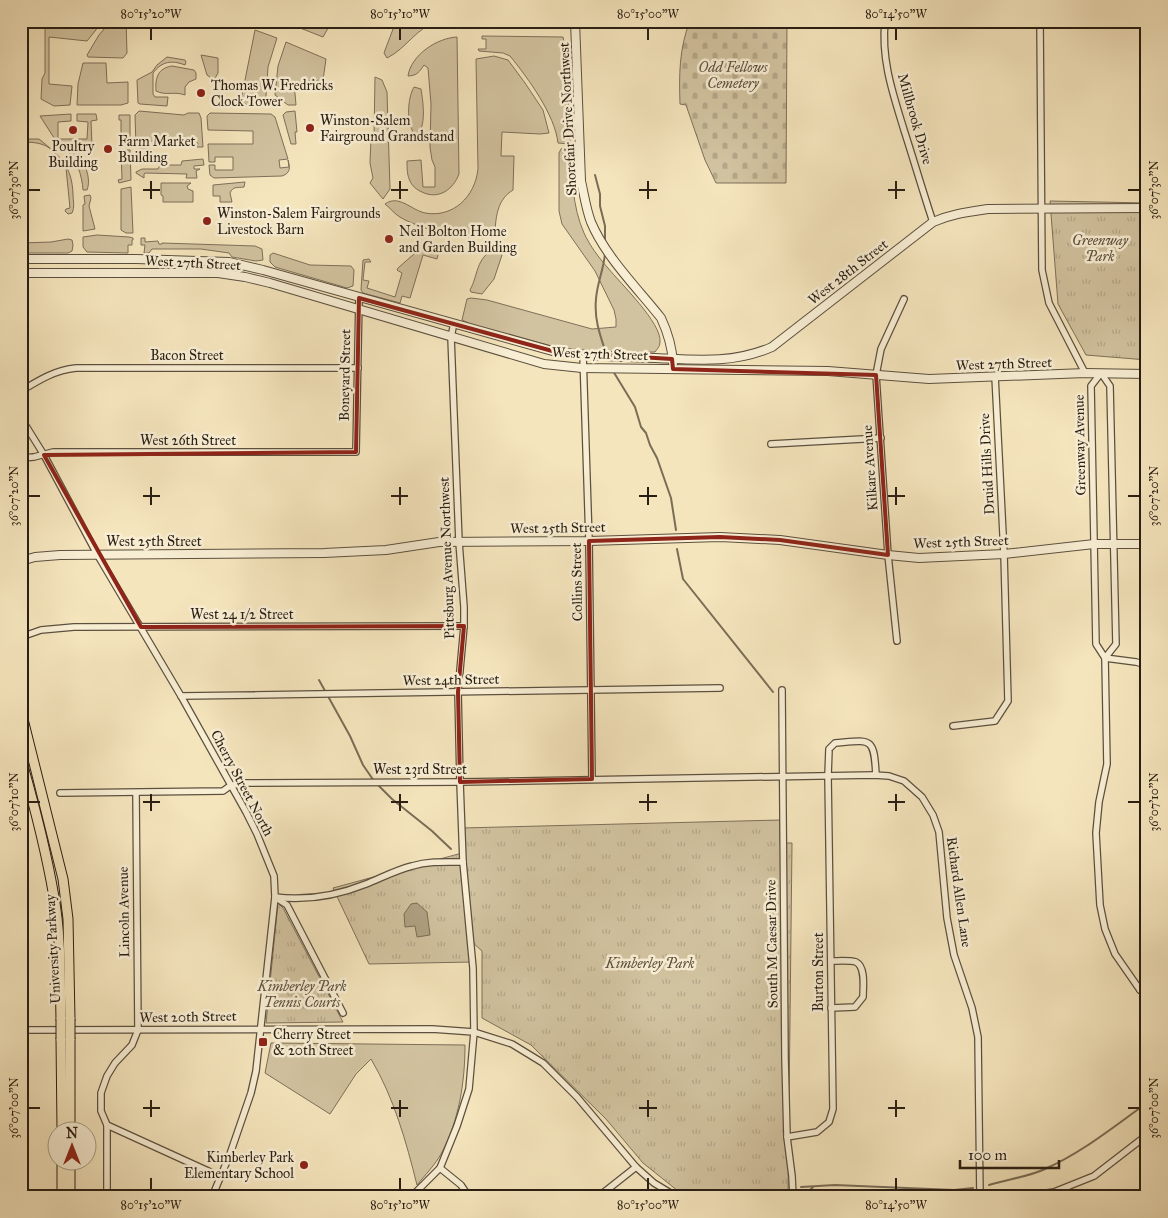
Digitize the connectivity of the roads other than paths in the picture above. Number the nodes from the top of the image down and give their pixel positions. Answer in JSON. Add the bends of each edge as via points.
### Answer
{"nodes":[{"id":1,"x":575,"y":21,"type":"edge"},
{"id":2,"x":885,"y":21,"type":"edge"},
{"id":3,"x":1040,"y":21,"type":"edge"},
{"id":4,"x":1041,"y":208,"type":"junction"},
{"id":5,"x":1147,"y":208,"type":"edge"},
{"id":6,"x":933,"y":222,"type":"junction"},
{"id":7,"x":21,"y":259,"type":"edge"},
{"id":8,"x":21,"y":273,"type":"edge"},
{"id":9,"x":359,"y":298,"type":"junction"},
{"id":10,"x":904,"y":299,"type":"dead end"},
{"id":11,"x":358,"y":308,"type":"junction"},
{"id":12,"x":454,"y":323,"type":"junction"},
{"id":13,"x":451,"y":337,"type":"junction"},
{"id":14,"x":583,"y":355,"type":"junction"},
{"id":15,"x":672,"y":359,"type":"junction"},
{"id":16,"x":358,"y":368,"type":"junction"},
{"id":17,"x":582,"y":368,"type":"junction"},
{"id":18,"x":673,"y":369,"type":"junction"},
{"id":19,"x":1101,"y":373,"type":"junction"},
{"id":20,"x":1085,"y":374,"type":"junction"},
{"id":21,"x":1147,"y":374,"type":"edge"},
{"id":22,"x":876,"y":375,"type":"junction"},
{"id":23,"x":995,"y":376,"type":"junction"},
{"id":24,"x":21,"y":391,"type":"edge"},
{"id":25,"x":21,"y":418,"type":"edge"},
{"id":26,"x":881,"y":438,"type":"junction"},
{"id":27,"x":771,"y":444,"type":"dead end"},
{"id":28,"x":356,"y":452,"type":"joint"},
{"id":29,"x":44,"y":455,"type":"junction"},
{"id":30,"x":21,"y":458,"type":"edge"},
{"id":31,"x":589,"y":541,"type":"junction"},
{"id":32,"x":459,"y":542,"type":"junction"},
{"id":33,"x":1094,"y":544,"type":"junction"},
{"id":34,"x":1114,"y":544,"type":"junction"},
{"id":35,"x":1147,"y":544,"type":"edge"},
{"id":36,"x":97,"y":554,"type":"junction"},
{"id":37,"x":1004,"y":554,"type":"junction"},
{"id":38,"x":888,"y":555,"type":"junction"},
{"id":39,"x":21,"y":561,"type":"edge"},
{"id":40,"x":464,"y":626,"type":"junction"},
{"id":41,"x":141,"y":627,"type":"junction"},
{"id":42,"x":21,"y":637,"type":"edge"},
{"id":43,"x":898,"y":641,"type":"dead end"},
{"id":44,"x":1105,"y":658,"type":"junction"},
{"id":45,"x":1147,"y":665,"type":"edge"},
{"id":46,"x":720,"y":688,"type":"dead end"},
{"id":47,"x":782,"y":690,"type":"dead end"},
{"id":48,"x":591,"y":691,"type":"junction"},
{"id":49,"x":458,"y":692,"type":"junction"},
{"id":50,"x":181,"y":696,"type":"junction"},
{"id":51,"x":21,"y":711,"type":"edge"},
{"id":52,"x":953,"y":726,"type":"dead end"},
{"id":53,"x":21,"y":759,"type":"edge"},
{"id":54,"x":876,"y":775,"type":"junction"},
{"id":55,"x":828,"y":776,"type":"junction"},
{"id":56,"x":782,"y":777,"type":"junction"},
{"id":57,"x":592,"y":779,"type":"junction"},
{"id":58,"x":460,"y":782,"type":"junction"},
{"id":59,"x":230,"y":786,"type":"junction"},
{"id":60,"x":60,"y":793,"type":"dead end"},
{"id":61,"x":136,"y":793,"type":"junction"},
{"id":62,"x":463,"y":862,"type":"junction"},
{"id":63,"x":275,"y":897,"type":"junction"},
{"id":64,"x":831,"y":961,"type":"junction"},
{"id":65,"x":1147,"y":982,"type":"edge"},
{"id":66,"x":1140,"y":990,"type":"junction"},
{"id":67,"x":1147,"y":995,"type":"edge"},
{"id":68,"x":831,"y":1008,"type":"junction"},
{"id":69,"x":343,"y":1013,"type":"dead end"},
{"id":70,"x":65,"y":1019,"type":"junction"},
{"id":71,"x":260,"y":1029,"type":"junction"},
{"id":72,"x":21,"y":1030,"type":"edge"},
{"id":73,"x":138,"y":1030,"type":"junction"},
{"id":74,"x":474,"y":1032,"type":"junction"},
{"id":75,"x":66,"y":1039,"type":"junction"},
{"id":76,"x":62,"y":1120,"type":"edge"},
{"id":77,"x":70,"y":1120,"type":"edge"},
{"id":78,"x":107,"y":1125,"type":"junction"},
{"id":79,"x":1147,"y":1134,"type":"edge"},
{"id":80,"x":787,"y":1137,"type":"junction"},
{"id":81,"x":636,"y":1167,"type":"junction"},
{"id":82,"x":440,"y":1168,"type":"junction"},
{"id":83,"x":62,"y":1170,"type":"edge"},
{"id":84,"x":70,"y":1170,"type":"edge"},
{"id":85,"x":220,"y":1176,"type":"junction"},
{"id":86,"x":62,"y":1197,"type":"edge"},
{"id":87,"x":70,"y":1197,"type":"edge"},
{"id":88,"x":107,"y":1197,"type":"edge"},
{"id":89,"x":212,"y":1197,"type":"edge"},
{"id":90,"x":411,"y":1197,"type":"edge"},
{"id":91,"x":469,"y":1197,"type":"edge"},
{"id":92,"x":598,"y":1197,"type":"edge"},
{"id":93,"x":677,"y":1197,"type":"edge"},
{"id":94,"x":793,"y":1197,"type":"edge"},
{"id":95,"x":980,"y":1197,"type":"edge"},
{"id":96,"x":1018,"y":1197,"type":"edge"}],
"edges":[{"from":1,"to":15,"type":"street","name":"Shorefair Drive Northwest","via":[[582,181],[586,206],[604,246],[661,318],[668,332]]},
{"from":2,"to":6,"type":"street","name":"Millbrook Drive","via":[[884,56],[890,86]]},
{"from":3,"to":4,"type":"street"},
{"from":4,"to":5,"type":"street","name":"West 28th Street"},
{"from":4,"to":6,"type":"street","name":"West 28th Street","via":[[963,212]]},
{"from":4,"to":20,"type":"street","via":[[1042,270],[1049,303]]},
{"from":6,"to":15,"type":"street","name":"West 28th Street","via":[[772,347],[753,355],[729,359]]},
{"from":7,"to":9,"type":"street","name":"West 27th Street","via":[[229,262]]},
{"from":8,"to":11,"type":"street","name":"West 27th Street","via":[[218,273],[270,283]]},
{"from":9,"to":11,"type":"street","name":"Boneyard Street"},
{"from":9,"to":12,"type":"street","name":"West 27th Street"},
{"from":10,"to":22,"type":"street","name":"Kilkare Avenue","via":[[881,349]]},
{"from":11,"to":13,"type":"street","name":"West 27th Street"},
{"from":11,"to":16,"type":"street","name":"Boneyard Street"},
{"from":12,"to":13,"type":"street","name":"Pittsburg Avenue Northwest"},
{"from":12,"to":14,"type":"street","name":"West 27th Street","via":[[556,352]]},
{"from":13,"to":17,"type":"street","name":"West 27th Street","via":[[544,364]]},
{"from":13,"to":32,"type":"street","name":"Pittsburg Avenue Northwest"},
{"from":14,"to":15,"type":"street","name":"West 27th Street"},
{"from":14,"to":17,"type":"street","name":"Collins Street"},
{"from":15,"to":18,"type":"street","name":"Shorefair Drive Northwest"},
{"from":16,"to":24,"type":"street","name":"Bacon Street","via":[[76,368],[50,374]]},
{"from":16,"to":28,"type":"street","name":"Boneyard Street"},
{"from":17,"to":18,"type":"street","name":"West 27th Street"},
{"from":17,"to":31,"type":"street","name":"Collins Street"},
{"from":18,"to":22,"type":"street","name":"West 27th Street","via":[[828,371]]},
{"from":19,"to":20,"type":"street","name":"West 27th Street"},
{"from":19,"to":21,"type":"street","name":"West 27th Street"},
{"from":19,"to":33,"type":"street","name":"Greenway Avenue","via":[[1091,386]]},
{"from":19,"to":34,"type":"street","name":"Greenway Avenue","via":[[1110,386]]},
{"from":20,"to":23,"type":"street","name":"West 27th Street"},
{"from":22,"to":23,"type":"street","name":"West 27th Street","via":[[929,379]]},
{"from":22,"to":26,"type":"street","name":"Kilkare Avenue"},
{"from":23,"to":37,"type":"street","name":"Druid Hills Drive"},
{"from":25,"to":29,"type":"street","name":"Cherry Street North"},
{"from":26,"to":27,"type":"street"},
{"from":26,"to":38,"type":"street","name":"Kilkare Avenue"},
{"from":28,"to":29,"type":"street","name":"West 26th Street","via":[[53,452]]},
{"from":29,"to":30,"type":"street","name":"West 26th Street"},
{"from":29,"to":36,"type":"street","name":"Cherry Street North"},
{"from":31,"to":32,"type":"street","name":"West 25th Street"},
{"from":31,"to":38,"type":"street","name":"West 25th Street","via":[[720,537],[780,540]]},
{"from":31,"to":48,"type":"street","name":"Collins Street"},
{"from":32,"to":36,"type":"street","name":"West 25th Street","via":[[324,553]]},
{"from":32,"to":40,"type":"street","name":"Pittsburg Avenue Northwest"},
{"from":33,"to":34,"type":"street","name":"West 25th Street"},
{"from":33,"to":37,"type":"street","name":"West 25th Street"},
{"from":33,"to":44,"type":"street","name":"Greenway Avenue","via":[[1096,644]]},
{"from":34,"to":35,"type":"street","name":"West 25th Street"},
{"from":34,"to":44,"type":"street","name":"Greenway Avenue","via":[[1116,644]]},
{"from":36,"to":39,"type":"street","name":"West 25th Street","via":[[35,557]]},
{"from":36,"to":41,"type":"street","name":"Cherry Street North"},
{"from":37,"to":38,"type":"street","name":"West 25th Street","via":[[919,558]]},
{"from":37,"to":52,"type":"street","name":"Druid Hills Drive","via":[[1008,701],[995,721]]},
{"from":38,"to":43,"type":"street","name":"Kilkare Avenue"},
{"from":40,"to":41,"type":"street","name":"West 24 1/2 Street"},
{"from":40,"to":49,"type":"street","name":"Pittsburg Avenue Northwest"},
{"from":41,"to":42,"type":"street","name":"West 24 1/2 Street","via":[[50,628]]},
{"from":41,"to":50,"type":"street","name":"Cherry Street North"},
{"from":44,"to":45,"type":"street"},
{"from":44,"to":66,"type":"street","name":"Greenway Avenue","via":[[1107,764],[1096,832],[1100,905],[1115,954]]},
{"from":46,"to":48,"type":"street","name":"West 24th Street"},
{"from":47,"to":56,"type":"street","name":"South M Caesar Drive"},
{"from":48,"to":49,"type":"street","name":"West 24th Street"},
{"from":48,"to":57,"type":"street","name":"Collins Street"},
{"from":49,"to":50,"type":"street","name":"West 24th Street"},
{"from":49,"to":58,"type":"street","name":"Pittsburg Avenue Northwest"},
{"from":50,"to":59,"type":"street","name":"Cherry Street North"},
{"from":51,"to":70,"type":"main road","name":"University Parkway","via":[[63,879],[68,919]]},
{"from":53,"to":70,"type":"main road","name":"University Parkway","via":[[55,898]]},
{"from":54,"to":55,"type":"street","name":"Richard Allen Lane"},
{"from":54,"to":55,"type":"street","name":"Burton Street","via":[[875,752],[870,744],[862,741],[834,743],[829,749]]},
{"from":54,"to":95,"type":"street","name":"Richard Allen Lane","via":[[904,782],[922,797],[939,832],[954,955],[978,1037]]},
{"from":55,"to":56,"type":"street","name":"Richard Allen Lane"},
{"from":55,"to":64,"type":"street","name":"Burton Street"},
{"from":56,"to":57,"type":"street","name":"West 23rd Street"},
{"from":56,"to":80,"type":"street","name":"South M Caesar Drive"},
{"from":57,"to":58,"type":"street","name":"West 23rd Street"},
{"from":58,"to":59,"type":"street","name":"West 23rd Street","via":[[241,783]]},
{"from":58,"to":62,"type":"street","name":"Pittsburg Avenue Northwest"},
{"from":59,"to":61,"type":"street","name":"West 23rd Street","via":[[223,791]]},
{"from":59,"to":63,"type":"street","name":"Cherry Street North","via":[[271,867]]},
{"from":60,"to":61,"type":"street","name":"West 23rd Street"},
{"from":61,"to":73,"type":"street","name":"Lincoln Avenue"},
{"from":62,"to":63,"type":"street","via":[[414,865],[331,895],[295,900]]},
{"from":62,"to":74,"type":"street","name":"Pittsburg Avenue Northwest","via":[[473,968]]},
{"from":63,"to":69,"type":"street","via":[[287,905]]},
{"from":63,"to":71,"type":"street","name":"Cherry Street North"},
{"from":64,"to":68,"type":"street","name":"Burton Street"},
{"from":64,"to":68,"type":"street","via":[[856,962],[860,966],[863,997],[855,1007]]},
{"from":65,"to":66,"type":"street"},
{"from":66,"to":67,"type":"street","name":"Greenway Avenue"},
{"from":68,"to":80,"type":"street","name":"Burton Street","via":[[833,1109],[829,1122],[817,1132]]},
{"from":70,"to":75,"type":"main road","name":"University Parkway","bridge":true},
{"from":71,"to":73,"type":"street","name":"West 20th Street"},
{"from":71,"to":74,"type":"street","name":"West 20th Street"},
{"from":71,"to":85,"type":"street","name":"Cherry Street North","via":[[251,1093]]},
{"from":72,"to":73,"type":"street","name":"West 20th Street"},
{"from":73,"to":78,"type":"street","via":[[132,1045],[115,1063],[103,1084],[100,1102]]},
{"from":74,"to":81,"type":"street","name":"West 20th Street","via":[[512,1044],[543,1063],[577,1097]]},
{"from":74,"to":82,"type":"street","name":"Pittsburg Avenue Northwest","via":[[467,1098]]},
{"from":75,"to":76,"type":"main road","name":"University Parkway"},
{"from":75,"to":77,"type":"main road","name":"University Parkway"},
{"from":78,"to":85,"type":"street"},
{"from":78,"to":88,"type":"street"},
{"from":79,"to":96,"type":"street","via":[[1094,1176],[1054,1192]]},
{"from":80,"to":94,"type":"street","name":"South M Caesar Drive"},
{"from":81,"to":92,"type":"street"},
{"from":81,"to":93,"type":"street","name":"West 20th Street"},
{"from":82,"to":90,"type":"street"},
{"from":82,"to":91,"type":"street","via":[[461,1185]]},
{"from":83,"to":86,"type":"main road"},
{"from":84,"to":87,"type":"main road"},
{"from":85,"to":89,"type":"street","name":"Cherry Street North"}]}
